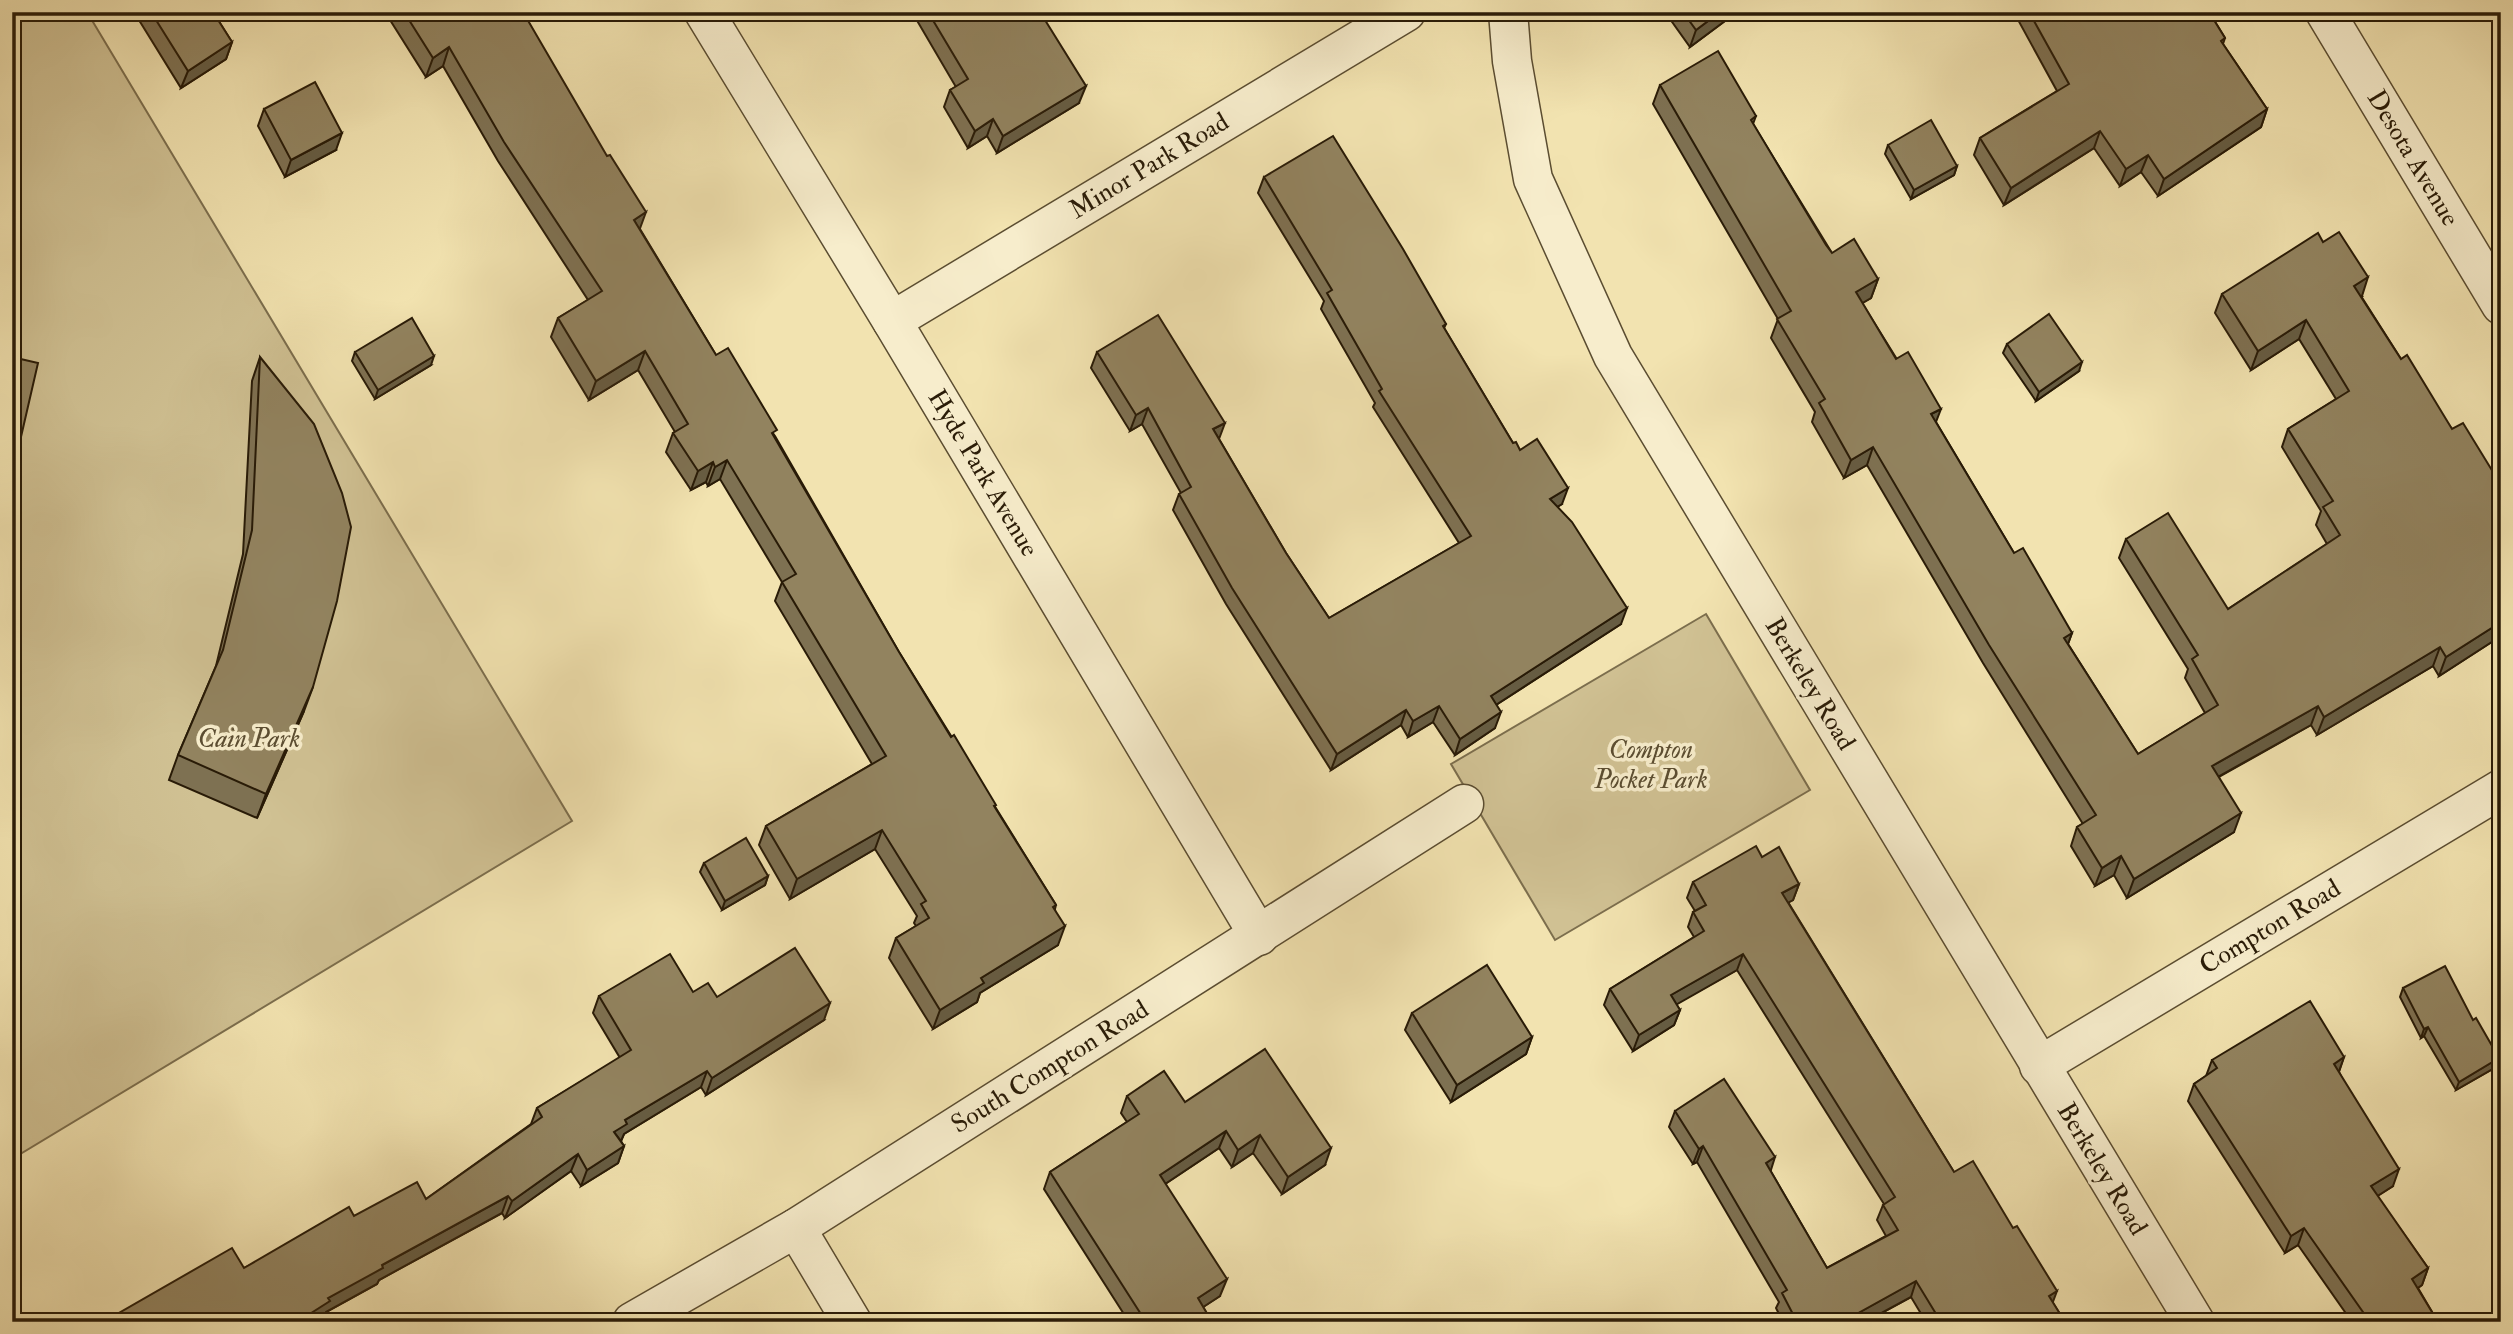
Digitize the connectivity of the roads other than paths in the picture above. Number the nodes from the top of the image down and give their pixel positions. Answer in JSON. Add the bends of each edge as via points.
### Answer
{"nodes":[{"id":1,"x":704,"y":12,"type":"edge"},
{"id":2,"x":1406,"y":12,"type":"edge"},
{"id":3,"x":1508,"y":12,"type":"edge"},
{"id":4,"x":2325,"y":12,"type":"edge"},
{"id":5,"x":2501,"y":304,"type":"edge"},
{"id":6,"x":892,"y":321,"type":"junction"},
{"id":7,"x":2501,"y":789,"type":"edge"},
{"id":8,"x":1464,"y":804,"type":"dead end"},
{"id":9,"x":1259,"y":936,"type":"junction"},
{"id":10,"x":2039,"y":1066,"type":"junction"},
{"id":11,"x":796,"y":1228,"type":"junction"},
{"id":12,"x":632,"y":1322,"type":"edge"},
{"id":13,"x":852,"y":1322,"type":"edge"},
{"id":14,"x":2195,"y":1322,"type":"edge"}],
"edges":[{"from":1,"to":6,"type":"street","name":"Hyde Park Avenue"},
{"from":2,"to":6,"type":"street","name":"Minor Park Road"},
{"from":3,"to":10,"type":"street","name":"Berkeley Road","via":[[1533,179],[1613,356]]},
{"from":4,"to":5,"type":"street","name":"Desota Avenue"},
{"from":6,"to":9,"type":"street","name":"Hyde Park Avenue"},
{"from":7,"to":10,"type":"street","name":"Compton Road"},
{"from":8,"to":9,"type":"street","name":"South Compton Road"},
{"from":9,"to":11,"type":"street","name":"South Compton Road"},
{"from":10,"to":14,"type":"street","name":"Berkeley Road"},
{"from":11,"to":12,"type":"street","name":"South Compton Road"},
{"from":11,"to":13,"type":"street"}]}
